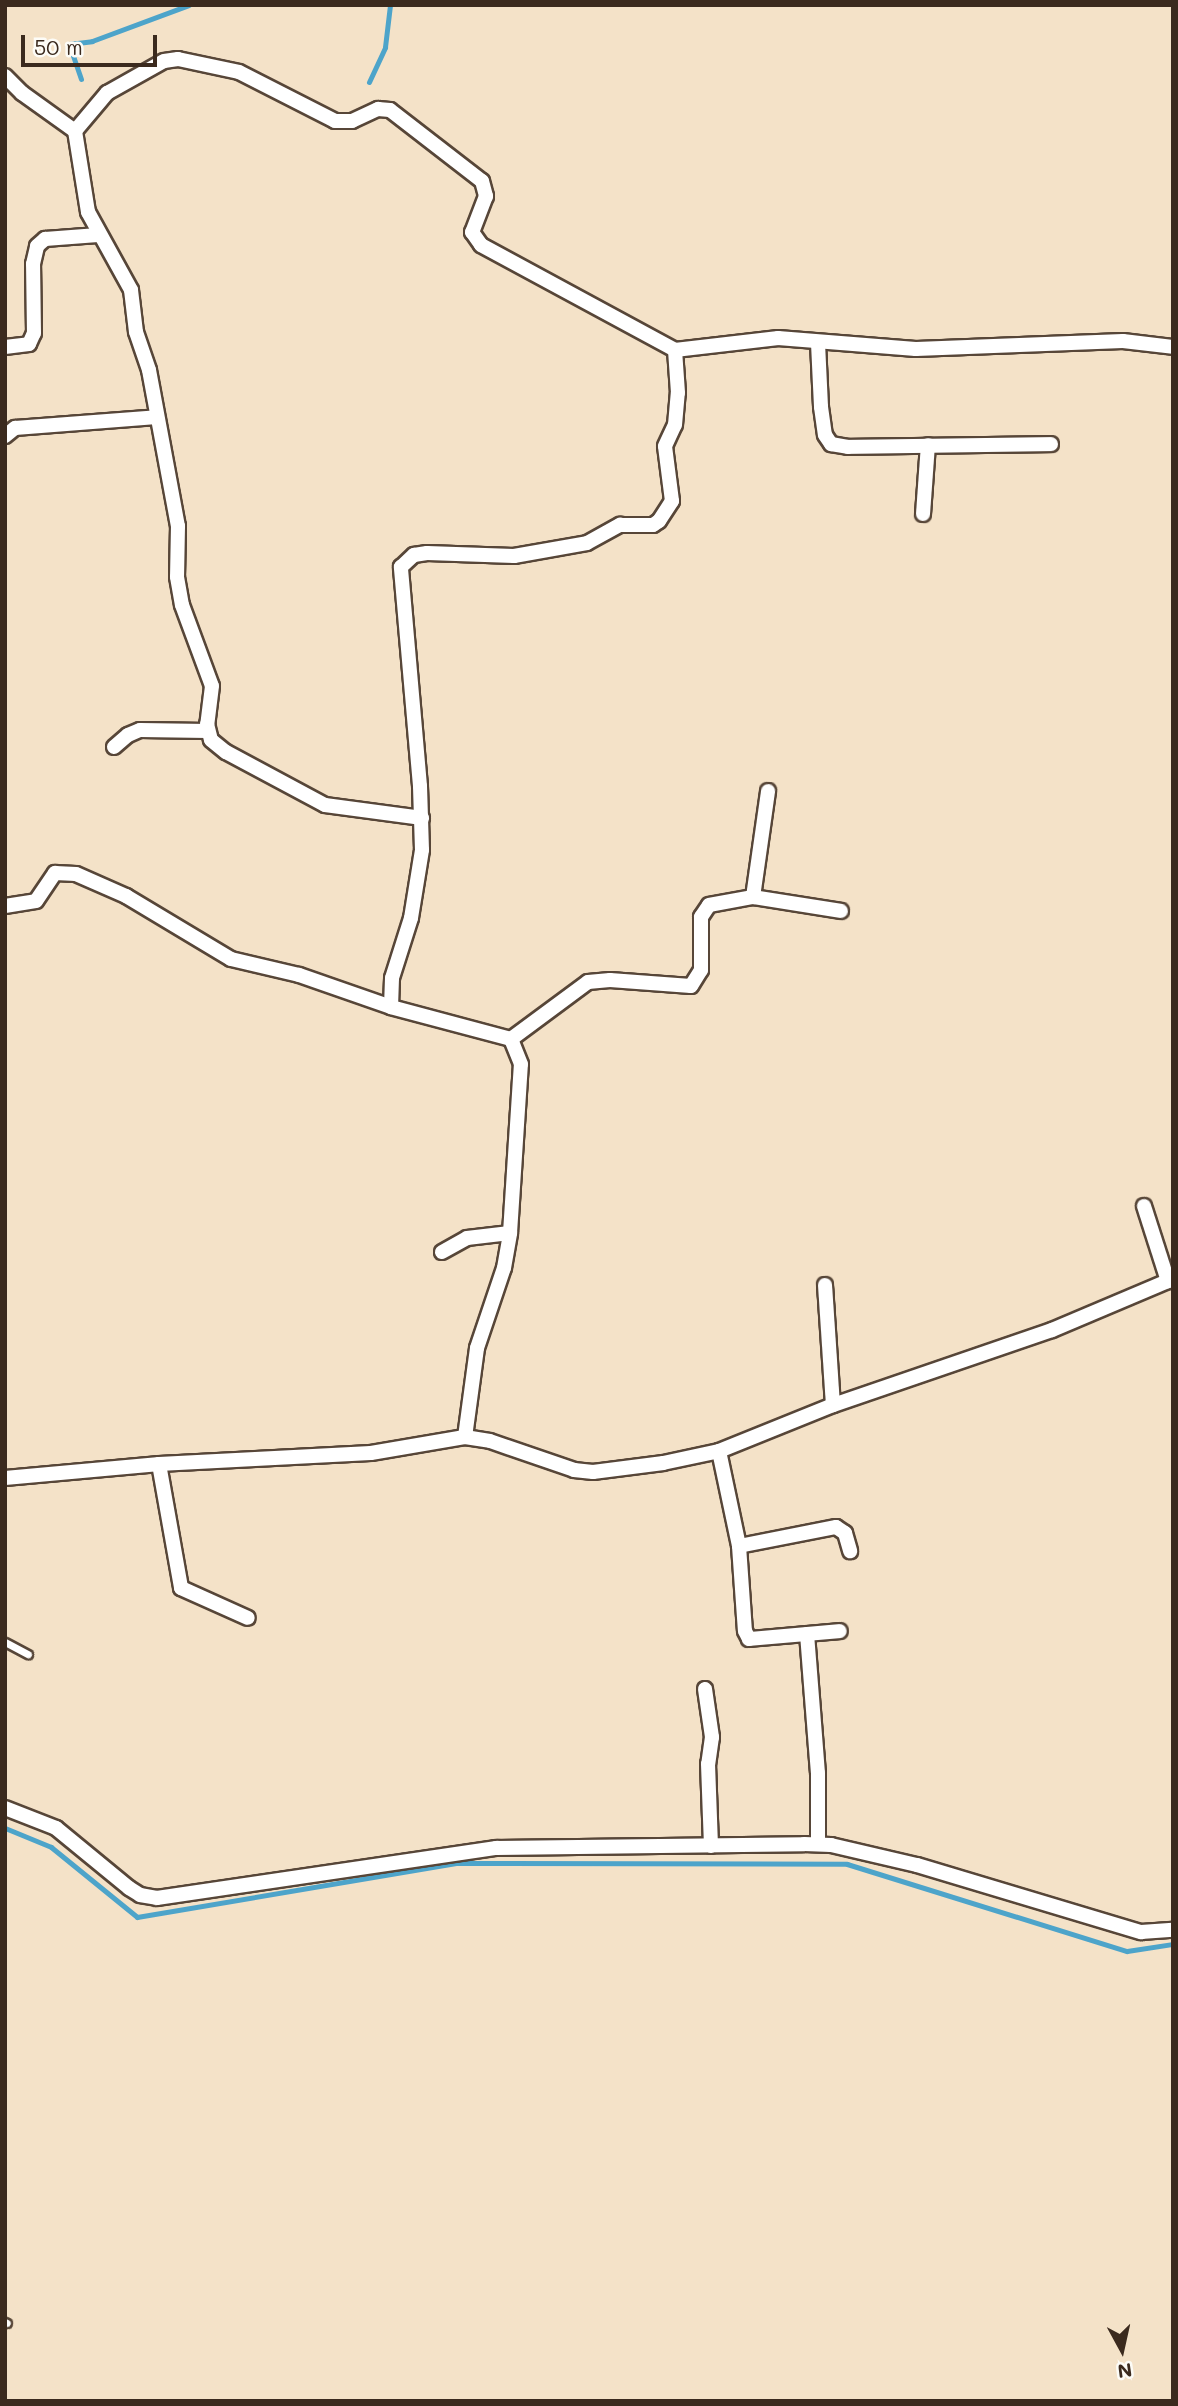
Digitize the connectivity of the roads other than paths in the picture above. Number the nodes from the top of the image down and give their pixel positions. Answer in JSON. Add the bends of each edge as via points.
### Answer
{"nodes":[{"id":1,"x":5,"y":76,"type":"edge"},
{"id":2,"x":75,"y":131,"type":"junction"},
{"id":3,"x":98,"y":235,"type":"junction"},
{"id":4,"x":818,"y":344,"type":"junction"},
{"id":5,"x":1173,"y":346,"type":"edge"},
{"id":6,"x":5,"y":348,"type":"edge"},
{"id":7,"x":674,"y":350,"type":"junction"},
{"id":8,"x":158,"y":417,"type":"junction"},
{"id":9,"x":5,"y":436,"type":"edge"},
{"id":10,"x":1051,"y":444,"type":"dead end"},
{"id":11,"x":928,"y":445,"type":"junction"},
{"id":12,"x":923,"y":514,"type":"dead end"},
{"id":13,"x":208,"y":732,"type":"junction"},
{"id":14,"x":114,"y":747,"type":"dead end"},
{"id":15,"x":768,"y":791,"type":"dead end"},
{"id":16,"x":422,"y":818,"type":"junction"},
{"id":17,"x":753,"y":897,"type":"junction"},
{"id":18,"x":5,"y":906,"type":"edge"},
{"id":19,"x":841,"y":911,"type":"dead end"},
{"id":20,"x":391,"y":1007,"type":"junction"},
{"id":21,"x":511,"y":1039,"type":"junction"},
{"id":22,"x":1144,"y":1206,"type":"dead end"},
{"id":23,"x":510,"y":1233,"type":"junction"},
{"id":24,"x":442,"y":1252,"type":"dead end"},
{"id":25,"x":1170,"y":1280,"type":"edge"},
{"id":26,"x":825,"y":1285,"type":"dead end"},
{"id":27,"x":834,"y":1405,"type":"junction"},
{"id":28,"x":465,"y":1437,"type":"junction"},
{"id":29,"x":719,"y":1451,"type":"junction"},
{"id":30,"x":159,"y":1464,"type":"junction"},
{"id":31,"x":5,"y":1478,"type":"edge"},
{"id":32,"x":739,"y":1546,"type":"junction"},
{"id":33,"x":850,"y":1551,"type":"dead end"},
{"id":34,"x":247,"y":1618,"type":"dead end"},
{"id":35,"x":840,"y":1631,"type":"dead end"},
{"id":36,"x":807,"y":1634,"type":"junction"},
{"id":37,"x":5,"y":1642,"type":"edge"},
{"id":38,"x":28,"y":1654,"type":"dead end"},
{"id":39,"x":705,"y":1689,"type":"dead end"},
{"id":40,"x":5,"y":1808,"type":"edge"},
{"id":41,"x":818,"y":1844,"type":"junction"},
{"id":42,"x":711,"y":1846,"type":"junction"},
{"id":43,"x":1173,"y":1930,"type":"edge"}],
"edges":[{"from":1,"to":2,"type":"street"},
{"from":2,"to":3,"type":"street","via":[[88,212]]},
{"from":2,"to":7,"type":"street","via":[[107,93],[164,61],[178,59],[239,72],[335,121],[390,110],[482,181],[486,196],[472,232],[481,245]]},
{"from":3,"to":6,"type":"street","via":[[46,239],[37,246],[34,333],[29,344]]},
{"from":3,"to":8,"type":"street","via":[[131,290],[136,331]]},
{"from":4,"to":5,"type":"street","via":[[916,349],[1123,341]]},
{"from":4,"to":7,"type":"street","via":[[778,338]]},
{"from":4,"to":11,"type":"street","via":[[821,407],[831,444]]},
{"from":7,"to":16,"type":"street","via":[[678,393],[674,425],[665,446],[672,501],[653,526],[620,525],[587,543],[531,553],[414,555],[401,567]]},
{"from":8,"to":9,"type":"street","via":[[15,428]]},
{"from":8,"to":13,"type":"street","via":[[178,526],[177,577],[182,604],[212,686]]},
{"from":10,"to":11,"type":"street"},
{"from":11,"to":12,"type":"street"},
{"from":13,"to":14,"type":"street","via":[[140,730]]},
{"from":13,"to":16,"type":"street","via":[[226,752],[325,805]]},
{"from":15,"to":17,"type":"street"},
{"from":16,"to":20,"type":"street","via":[[411,918],[392,978]]},
{"from":17,"to":19,"type":"street"},
{"from":17,"to":21,"type":"street","via":[[718,902],[705,910],[701,970],[691,986],[588,982]]},
{"from":18,"to":20,"type":"street","via":[[36,901],[55,873],[76,874],[126,896],[230,959],[299,975]]},
{"from":20,"to":21,"type":"street"},
{"from":21,"to":23,"type":"street","via":[[521,1064]]},
{"from":22,"to":25,"type":"street"},
{"from":23,"to":24,"type":"street","via":[[467,1238]]},
{"from":23,"to":28,"type":"street","via":[[504,1268],[477,1348]]},
{"from":25,"to":27,"type":"street","via":[[1000,1349]]},
{"from":26,"to":27,"type":"street"},
{"from":27,"to":29,"type":"street"},
{"from":28,"to":29,"type":"street","via":[[593,1472]]},
{"from":28,"to":30,"type":"street","via":[[371,1453]]},
{"from":29,"to":32,"type":"street"},
{"from":30,"to":31,"type":"street"},
{"from":30,"to":34,"type":"street","via":[[181,1588]]},
{"from":32,"to":33,"type":"street","via":[[836,1527],[845,1533]]},
{"from":32,"to":36,"type":"street","via":[[749,1639]]},
{"from":35,"to":36,"type":"street"},
{"from":36,"to":41,"type":"street","via":[[818,1773]]},
{"from":37,"to":38,"type":"lane"},
{"from":39,"to":42,"type":"street","via":[[712,1737],[708,1764]]},
{"from":40,"to":42,"type":"street","via":[[56,1828],[129,1888],[156,1898],[496,1848]]},
{"from":41,"to":42,"type":"street"},
{"from":41,"to":43,"type":"street","via":[[917,1864],[1141,1932]]}]}
